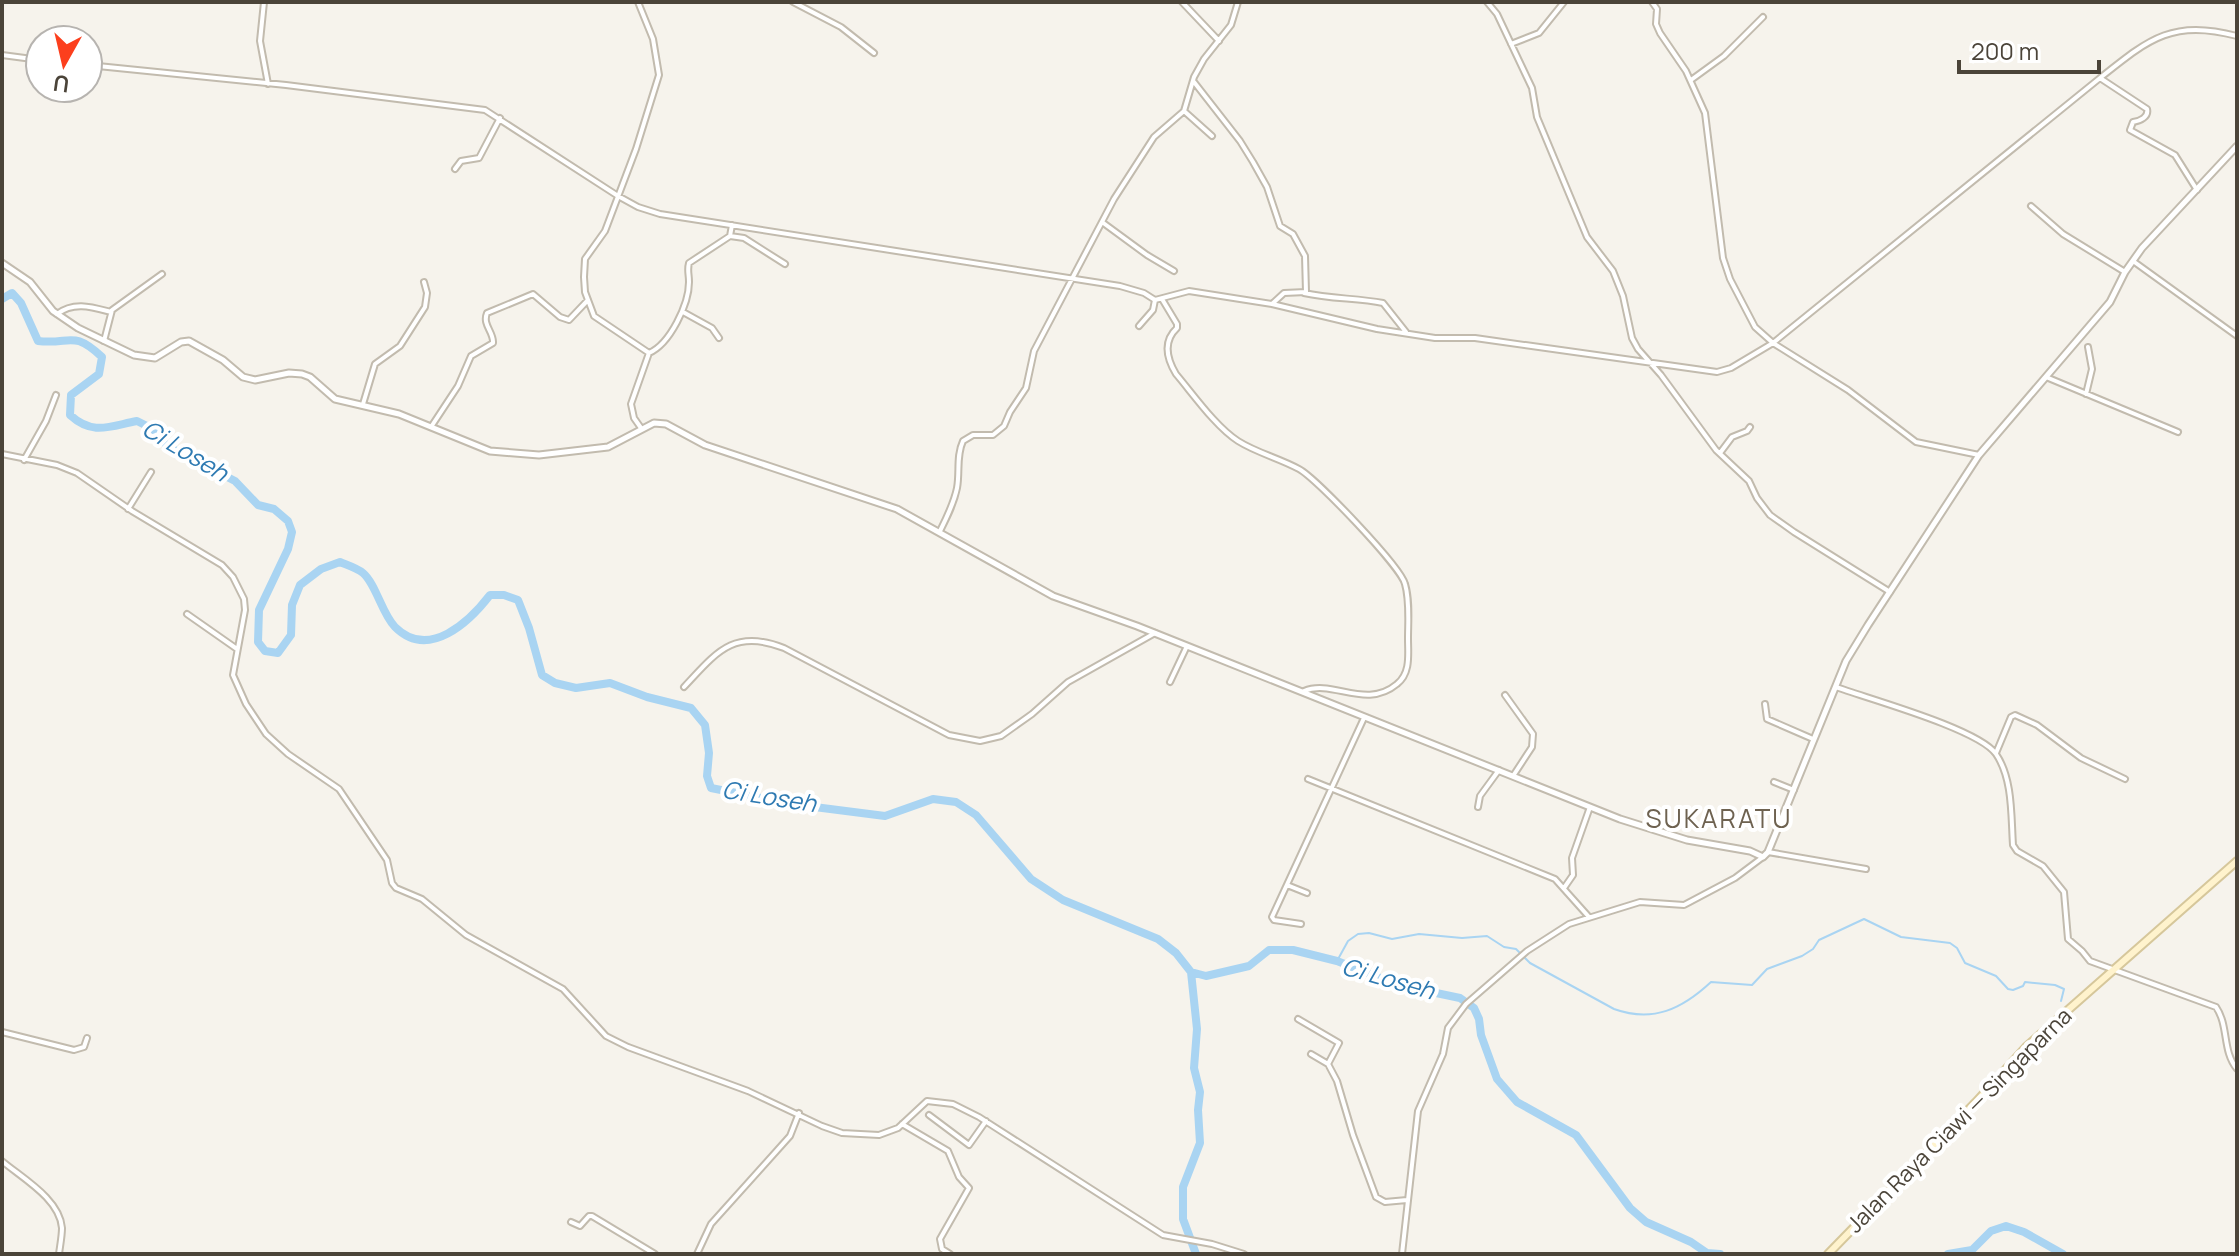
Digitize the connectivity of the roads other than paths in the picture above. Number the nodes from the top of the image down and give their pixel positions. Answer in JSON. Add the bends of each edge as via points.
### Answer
{"nodes":[{"id":1,"x":264,"y":2,"type":"edge"},
{"id":2,"x":638,"y":2,"type":"edge"},
{"id":3,"x":793,"y":2,"type":"edge"},
{"id":4,"x":1182,"y":2,"type":"edge"},
{"id":5,"x":1238,"y":2,"type":"edge"},
{"id":6,"x":1487,"y":2,"type":"edge"},
{"id":7,"x":1564,"y":2,"type":"edge"},
{"id":8,"x":1652,"y":2,"type":"edge"},
{"id":9,"x":1763,"y":17,"type":"dead end"},
{"id":10,"x":2237,"y":36,"type":"edge"},
{"id":11,"x":1219,"y":41,"type":"junction"},
{"id":12,"x":1511,"y":44,"type":"junction"},
{"id":13,"x":874,"y":53,"type":"dead end"},
{"id":14,"x":2,"y":55,"type":"edge"},
{"id":15,"x":24,"y":58,"type":"edge"},
{"id":16,"x":104,"y":67,"type":"edge"},
{"id":17,"x":2100,"y":78,"type":"junction"},
{"id":18,"x":1691,"y":80,"type":"junction"},
{"id":19,"x":1193,"y":81,"type":"junction"},
{"id":20,"x":268,"y":84,"type":"junction"},
{"id":21,"x":1184,"y":111,"type":"junction"},
{"id":22,"x":500,"y":118,"type":"junction"},
{"id":23,"x":1212,"y":136,"type":"dead end"},
{"id":24,"x":2237,"y":146,"type":"edge"},
{"id":25,"x":455,"y":169,"type":"dead end"},
{"id":26,"x":2197,"y":190,"type":"junction"},
{"id":27,"x":618,"y":196,"type":"junction"},
{"id":28,"x":2031,"y":206,"type":"dead end"},
{"id":29,"x":1102,"y":222,"type":"junction"},
{"id":30,"x":732,"y":225,"type":"junction"},
{"id":31,"x":730,"y":236,"type":"junction"},
{"id":32,"x":2133,"y":261,"type":"junction"},
{"id":33,"x":2,"y":263,"type":"edge"},
{"id":34,"x":785,"y":264,"type":"dead end"},
{"id":35,"x":1174,"y":271,"type":"dead end"},
{"id":36,"x":2125,"y":272,"type":"junction"},
{"id":37,"x":162,"y":274,"type":"dead end"},
{"id":38,"x":1071,"y":278,"type":"junction"},
{"id":39,"x":424,"y":282,"type":"dead end"},
{"id":40,"x":1304,"y":293,"type":"junction"},
{"id":41,"x":1162,"y":299,"type":"junction"},
{"id":42,"x":588,"y":300,"type":"junction"},
{"id":43,"x":1155,"y":300,"type":"junction"},
{"id":44,"x":1272,"y":304,"type":"junction"},
{"id":45,"x":111,"y":312,"type":"junction"},
{"id":46,"x":683,"y":312,"type":"junction"},
{"id":47,"x":57,"y":314,"type":"junction"},
{"id":48,"x":1139,"y":326,"type":"dead end"},
{"id":49,"x":1406,"y":332,"type":"junction"},
{"id":50,"x":2237,"y":336,"type":"edge"},
{"id":51,"x":719,"y":338,"type":"dead end"},
{"id":52,"x":104,"y":341,"type":"junction"},
{"id":53,"x":1773,"y":343,"type":"junction"},
{"id":54,"x":2088,"y":347,"type":"dead end"},
{"id":55,"x":649,"y":353,"type":"junction"},
{"id":56,"x":1650,"y":363,"type":"junction"},
{"id":57,"x":2046,"y":377,"type":"junction"},
{"id":58,"x":2086,"y":394,"type":"junction"},
{"id":59,"x":56,"y":395,"type":"dead end"},
{"id":60,"x":363,"y":404,"type":"junction"},
{"id":61,"x":431,"y":427,"type":"junction"},
{"id":62,"x":1750,"y":427,"type":"dead end"},
{"id":63,"x":641,"y":428,"type":"junction"},
{"id":64,"x":2178,"y":432,"type":"dead end"},
{"id":65,"x":2,"y":454,"type":"edge"},
{"id":66,"x":1720,"y":454,"type":"junction"},
{"id":67,"x":1979,"y":455,"type":"junction"},
{"id":68,"x":24,"y":460,"type":"junction"},
{"id":69,"x":151,"y":472,"type":"dead end"},
{"id":70,"x":128,"y":509,"type":"junction"},
{"id":71,"x":940,"y":531,"type":"junction"},
{"id":72,"x":1890,"y":592,"type":"junction"},
{"id":73,"x":187,"y":614,"type":"dead end"},
{"id":74,"x":1155,"y":633,"type":"junction"},
{"id":75,"x":1187,"y":646,"type":"junction"},
{"id":76,"x":237,"y":649,"type":"junction"},
{"id":77,"x":1170,"y":682,"type":"dead end"},
{"id":78,"x":684,"y":687,"type":"dead end"},
{"id":79,"x":1836,"y":687,"type":"junction"},
{"id":80,"x":1302,"y":693,"type":"junction"},
{"id":81,"x":1505,"y":695,"type":"dead end"},
{"id":82,"x":1765,"y":704,"type":"dead end"},
{"id":83,"x":1364,"y":718,"type":"junction"},
{"id":84,"x":1813,"y":739,"type":"junction"},
{"id":85,"x":1996,"y":753,"type":"junction"},
{"id":86,"x":1499,"y":770,"type":"junction"},
{"id":87,"x":1513,"y":776,"type":"junction"},
{"id":88,"x":1308,"y":779,"type":"dead end"},
{"id":89,"x":2125,"y":779,"type":"dead end"},
{"id":90,"x":1774,"y":782,"type":"dead end"},
{"id":91,"x":1331,"y":790,"type":"junction"},
{"id":92,"x":1794,"y":790,"type":"junction"},
{"id":93,"x":1478,"y":807,"type":"dead end"},
{"id":94,"x":1590,"y":807,"type":"junction"},
{"id":95,"x":1766,"y":854,"type":"junction"},
{"id":96,"x":2237,"y":861,"type":"edge"},
{"id":97,"x":1866,"y":869,"type":"dead end"},
{"id":98,"x":1287,"y":885,"type":"junction"},
{"id":99,"x":1564,"y":888,"type":"junction"},
{"id":100,"x":1307,"y":893,"type":"dead end"},
{"id":101,"x":1589,"y":917,"type":"junction"},
{"id":102,"x":1301,"y":924,"type":"dead end"},
{"id":103,"x":2115,"y":970,"type":"junction"},
{"id":104,"x":1298,"y":1019,"type":"dead end"},
{"id":105,"x":2,"y":1032,"type":"edge"},
{"id":106,"x":87,"y":1038,"type":"dead end"},
{"id":107,"x":1311,"y":1054,"type":"dead end"},
{"id":108,"x":1328,"y":1064,"type":"junction"},
{"id":109,"x":2237,"y":1069,"type":"edge"},
{"id":110,"x":799,"y":1113,"type":"junction"},
{"id":111,"x":929,"y":1115,"type":"dead end"},
{"id":112,"x":986,"y":1121,"type":"junction"},
{"id":113,"x":902,"y":1124,"type":"junction"},
{"id":114,"x":2,"y":1161,"type":"edge"},
{"id":115,"x":1407,"y":1200,"type":"junction"},
{"id":116,"x":571,"y":1222,"type":"dead end"},
{"id":117,"x":59,"y":1254,"type":"edge"},
{"id":118,"x":655,"y":1254,"type":"edge"},
{"id":119,"x":697,"y":1254,"type":"edge"},
{"id":120,"x":950,"y":1254,"type":"edge"},
{"id":121,"x":1244,"y":1254,"type":"edge"},
{"id":122,"x":1402,"y":1254,"type":"edge"},
{"id":123,"x":1828,"y":1254,"type":"edge"}],
"edges":[{"from":1,"to":20,"type":"street","via":[[260,41]]},
{"from":2,"to":27,"type":"street","via":[[653,39],[659,75]]},
{"from":3,"to":13,"type":"street","via":[[841,27]]},
{"from":4,"to":11,"type":"street"},
{"from":5,"to":11,"type":"street"},
{"from":6,"to":12,"type":"street"},
{"from":7,"to":12,"type":"street","via":[[1539,33]]},
{"from":8,"to":18,"type":"street","via":[[1660,33]]},
{"from":9,"to":18,"type":"street"},
{"from":10,"to":17,"type":"street","via":[[2183,29],[2165,34]]},
{"from":11,"to":19,"type":"street"},
{"from":12,"to":56,"type":"street","via":[[1587,237],[1613,271],[1632,338]]},
{"from":14,"to":15,"type":"street"},
{"from":16,"to":20,"type":"street"},
{"from":17,"to":26,"type":"street","via":[[2145,106],[2146,116],[2133,122],[2130,130],[2177,157]]},
{"from":17,"to":53,"type":"street"},
{"from":18,"to":53,"type":"street","via":[[1705,113],[1723,258],[1755,327]]},
{"from":19,"to":21,"type":"street"},
{"from":19,"to":40,"type":"street","via":[[1240,141],[1267,187],[1280,225],[1299,244],[1307,266]]},
{"from":20,"to":22,"type":"street","via":[[471,107]]},
{"from":21,"to":23,"type":"street"},
{"from":21,"to":29,"type":"street","via":[[1154,137]]},
{"from":22,"to":25,"type":"street","via":[[480,156],[461,161]]},
{"from":22,"to":27,"type":"street"},
{"from":24,"to":26,"type":"street"},
{"from":26,"to":32,"type":"street"},
{"from":27,"to":30,"type":"street","via":[[660,214]]},
{"from":27,"to":42,"type":"street","via":[[605,231],[585,259]]},
{"from":28,"to":36,"type":"street","via":[[2063,234]]},
{"from":29,"to":35,"type":"street"},
{"from":29,"to":38,"type":"street"},
{"from":30,"to":31,"type":"street"},
{"from":30,"to":38,"type":"street"},
{"from":31,"to":34,"type":"street","via":[[744,238]]},
{"from":31,"to":46,"type":"street","via":[[689,263]]},
{"from":32,"to":36,"type":"street"},
{"from":32,"to":50,"type":"street"},
{"from":33,"to":47,"type":"street","via":[[30,282]]},
{"from":36,"to":57,"type":"street","via":[[2110,302]]},
{"from":37,"to":45,"type":"street"},
{"from":38,"to":43,"type":"street","via":[[1120,286]]},
{"from":38,"to":71,"type":"street","via":[[1034,351],[1026,388],[1004,426],[993,435],[966,438],[960,446],[952,507]]},
{"from":39,"to":60,"type":"street","via":[[425,307],[400,346],[375,364]]},
{"from":40,"to":44,"type":"street","via":[[1284,293]]},
{"from":40,"to":49,"type":"street","via":[[1383,303]]},
{"from":41,"to":43,"type":"street"},
{"from":41,"to":44,"type":"street","via":[[1189,291]]},
{"from":41,"to":80,"type":"street","via":[[1177,324],[1167,350],[1176,374],[1237,441],[1306,474],[1406,585],[1408,663],[1397,684],[1367,695],[1314,688]]},
{"from":42,"to":55,"type":"street","via":[[598,320]]},
{"from":42,"to":61,"type":"street","via":[[569,320],[533,294],[487,313],[493,343],[471,356]]},
{"from":43,"to":48,"type":"street"},
{"from":44,"to":49,"type":"street"},
{"from":45,"to":47,"type":"street","via":[[70,306]]},
{"from":45,"to":52,"type":"street"},
{"from":46,"to":51,"type":"street","via":[[712,328]]},
{"from":46,"to":55,"type":"street","via":[[661,346]]},
{"from":47,"to":52,"type":"street"},
{"from":49,"to":56,"type":"street"},
{"from":52,"to":60,"type":"street","via":[[151,359],[189,341],[243,377],[255,380],[295,372],[310,377],[335,399]]},
{"from":53,"to":56,"type":"street","via":[[1717,372]]},
{"from":53,"to":67,"type":"street","via":[[1848,390],[1916,442]]},
{"from":54,"to":58,"type":"street","via":[[2092,369]]},
{"from":55,"to":63,"type":"street","via":[[630,410]]},
{"from":56,"to":66,"type":"street"},
{"from":57,"to":58,"type":"street"},
{"from":57,"to":67,"type":"street"},
{"from":58,"to":64,"type":"street"},
{"from":59,"to":68,"type":"street"},
{"from":60,"to":61,"type":"street"},
{"from":61,"to":63,"type":"street","via":[[490,451],[539,455],[608,447]]},
{"from":62,"to":66,"type":"street","via":[[1732,437]]},
{"from":63,"to":71,"type":"street","via":[[666,424],[705,445],[897,509]]},
{"from":65,"to":68,"type":"street"},
{"from":66,"to":72,"type":"street","via":[[1749,481],[1770,515]]},
{"from":67,"to":72,"type":"street"},
{"from":68,"to":70,"type":"street","via":[[77,473]]},
{"from":69,"to":70,"type":"street"},
{"from":70,"to":76,"type":"street","via":[[222,565],[233,577],[245,610]]},
{"from":71,"to":74,"type":"street","via":[[1036,588]]},
{"from":72,"to":79,"type":"street","via":[[1846,661]]},
{"from":73,"to":76,"type":"street"},
{"from":74,"to":75,"type":"street"},
{"from":74,"to":78,"type":"street","via":[[1068,682],[1001,736],[980,741],[949,735],[770,643],[725,646]]},
{"from":75,"to":77,"type":"street"},
{"from":75,"to":80,"type":"street"},
{"from":76,"to":110,"type":"street","via":[[233,675],[246,704],[266,734],[339,789],[387,860],[396,888],[422,899],[466,935],[563,989],[606,1036]]},
{"from":79,"to":84,"type":"street"},
{"from":79,"to":85,"type":"street","via":[[1957,730]]},
{"from":80,"to":83,"type":"street"},
{"from":81,"to":87,"type":"street","via":[[1533,734],[1532,747]]},
{"from":82,"to":84,"type":"street","via":[[1767,719]]},
{"from":83,"to":86,"type":"street"},
{"from":83,"to":91,"type":"street"},
{"from":84,"to":92,"type":"street"},
{"from":85,"to":89,"type":"street","via":[[2011,717],[2019,716],[2081,758]]},
{"from":85,"to":103,"type":"street","via":[[2009,792],[2014,848],[2043,866],[2064,892],[2069,942],[2093,963]]},
{"from":86,"to":87,"type":"street"},
{"from":86,"to":93,"type":"street"},
{"from":87,"to":94,"type":"street"},
{"from":88,"to":91,"type":"street"},
{"from":90,"to":92,"type":"street"},
{"from":91,"to":98,"type":"street"},
{"from":91,"to":99,"type":"street","via":[[1547,875]]},
{"from":92,"to":95,"type":"street"},
{"from":94,"to":95,"type":"street","via":[[1654,832]]},
{"from":94,"to":99,"type":"street","via":[[1572,858],[1573,875]]},
{"from":95,"to":97,"type":"street"},
{"from":95,"to":101,"type":"street","via":[[1735,878],[1684,905],[1640,902]]},
{"from":96,"to":103,"type":"main road","name":"Jalan Raya Ciawi — Singaparna"},
{"from":98,"to":100,"type":"street"},
{"from":98,"to":102,"type":"street","via":[[1273,919]]},
{"from":99,"to":101,"type":"street"},
{"from":101,"to":115,"type":"street","via":[[1527,951],[1450,1023],[1443,1054],[1418,1111]]},
{"from":103,"to":109,"type":"street","via":[[2216,1007]]},
{"from":103,"to":123,"type":"main road","name":"Jalan Raya Ciawi — Singaparna","via":[[2026,1047]]},
{"from":104,"to":108,"type":"street","via":[[1339,1043]]},
{"from":105,"to":106,"type":"street","via":[[74,1050],[84,1047]]},
{"from":107,"to":108,"type":"street"},
{"from":108,"to":115,"type":"street","via":[[1376,1197],[1382,1202]]},
{"from":110,"to":113,"type":"street","via":[[842,1133],[879,1135]]},
{"from":110,"to":119,"type":"street","via":[[790,1136],[711,1224]]},
{"from":111,"to":112,"type":"street","via":[[969,1145]]},
{"from":112,"to":113,"type":"street","via":[[934,1100],[923,1103]]},
{"from":112,"to":121,"type":"street","via":[[1163,1235]]},
{"from":113,"to":120,"type":"street","via":[[948,1151],[969,1188],[940,1239]]},
{"from":114,"to":117,"type":"street","via":[[54,1208],[62,1227]]},
{"from":115,"to":122,"type":"street"},
{"from":116,"to":118,"type":"street","via":[[580,1226],[592,1216]]}]}
